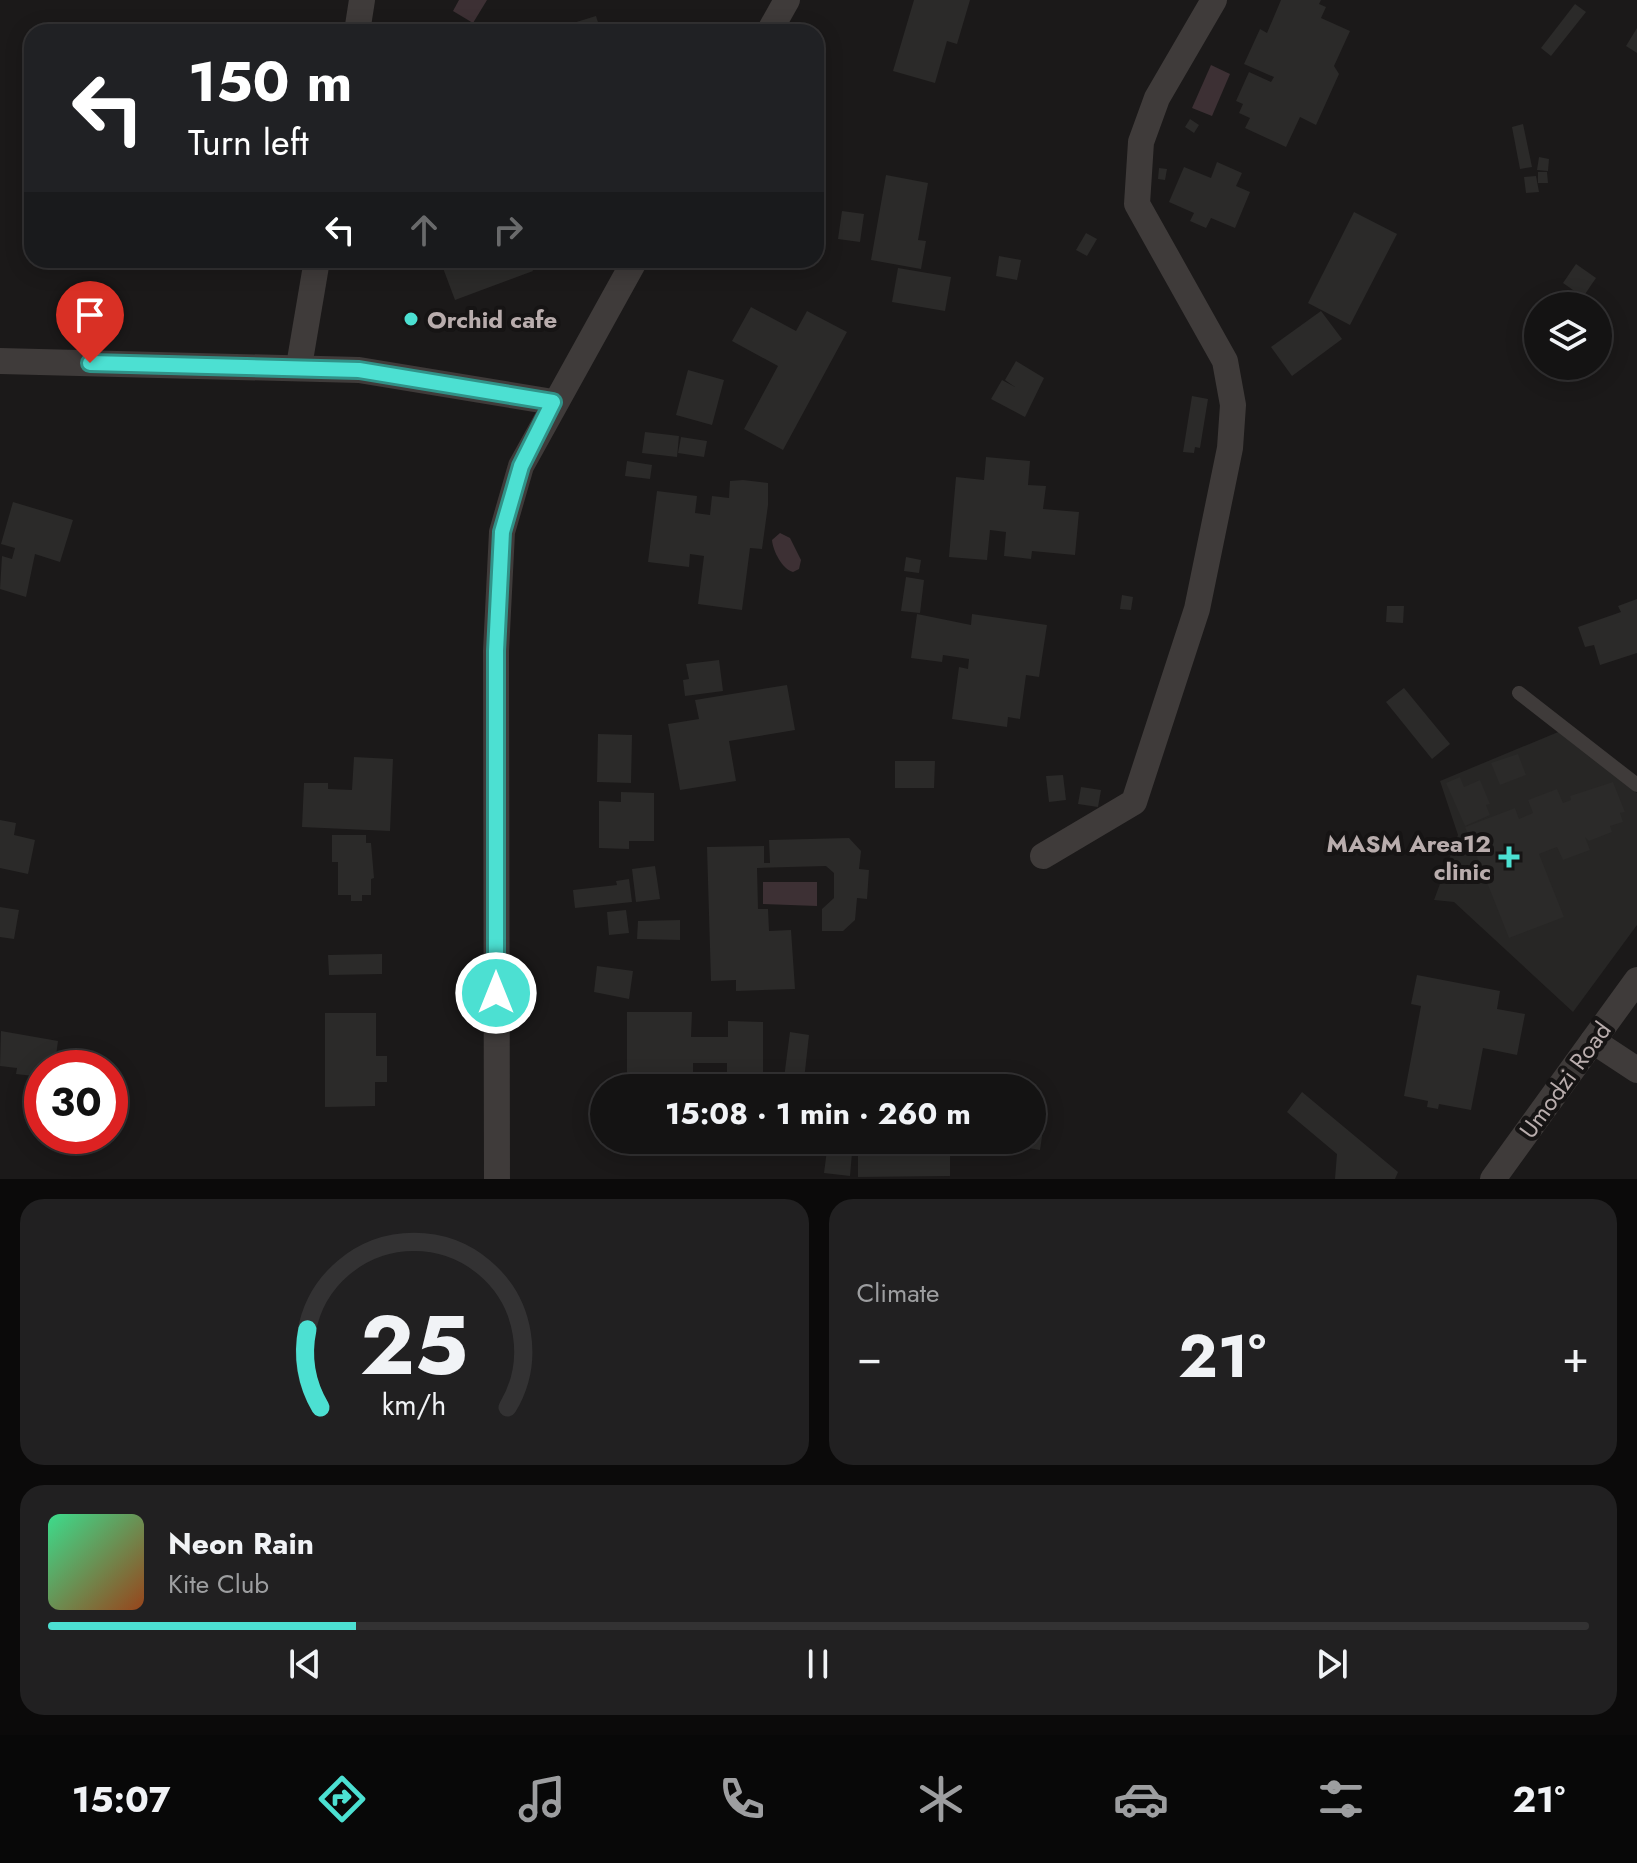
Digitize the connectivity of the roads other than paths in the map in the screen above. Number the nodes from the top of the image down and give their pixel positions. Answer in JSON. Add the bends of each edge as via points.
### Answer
{"nodes":[{"id":1,"x":362,"y":0,"type":"edge"},
{"id":2,"x":787,"y":0,"type":"edge"},
{"id":3,"x":1214,"y":0,"type":"edge"},
{"id":4,"x":358,"y":24,"type":"edge"},
{"id":5,"x":774,"y":24,"type":"edge"},
{"id":6,"x":316,"y":268,"type":"edge"},
{"id":7,"x":630,"y":268,"type":"edge"},
{"id":8,"x":0,"y":361,"type":"edge"},
{"id":9,"x":299,"y":366,"type":"junction"},
{"id":10,"x":553,"y":402,"type":"junction"},
{"id":11,"x":1519,"y":693,"type":"dead end"},
{"id":12,"x":1637,"y":785,"type":"edge"},
{"id":13,"x":1043,"y":856,"type":"dead end"},
{"id":14,"x":1637,"y":980,"type":"edge"},
{"id":15,"x":1593,"y":1041,"type":"junction"},
{"id":16,"x":1637,"y":1070,"type":"edge"},
{"id":17,"x":497,"y":1179,"type":"edge"},
{"id":18,"x":1493,"y":1179,"type":"edge"}],
"edges":[{"from":1,"to":4,"type":"street"},
{"from":2,"to":5,"type":"street"},
{"from":3,"to":13,"type":"street","via":[[1157,98],[1141,142],[1137,204],[1225,361],[1233,405],[1224,478],[1197,609],[1134,802]]},
{"from":6,"to":9,"type":"street"},
{"from":7,"to":10,"type":"street"},
{"from":8,"to":9,"type":"street"},
{"from":9,"to":10,"type":"street","via":[[417,376]]},
{"from":10,"to":17,"type":"street","via":[[521,466],[502,532],[496,651]]},
{"from":11,"to":12,"type":"lane"},
{"from":14,"to":15,"type":"street","name":"Umodzi Road"},
{"from":15,"to":16,"type":"street"},
{"from":15,"to":18,"type":"street","name":"Umodzi Road"}]}
